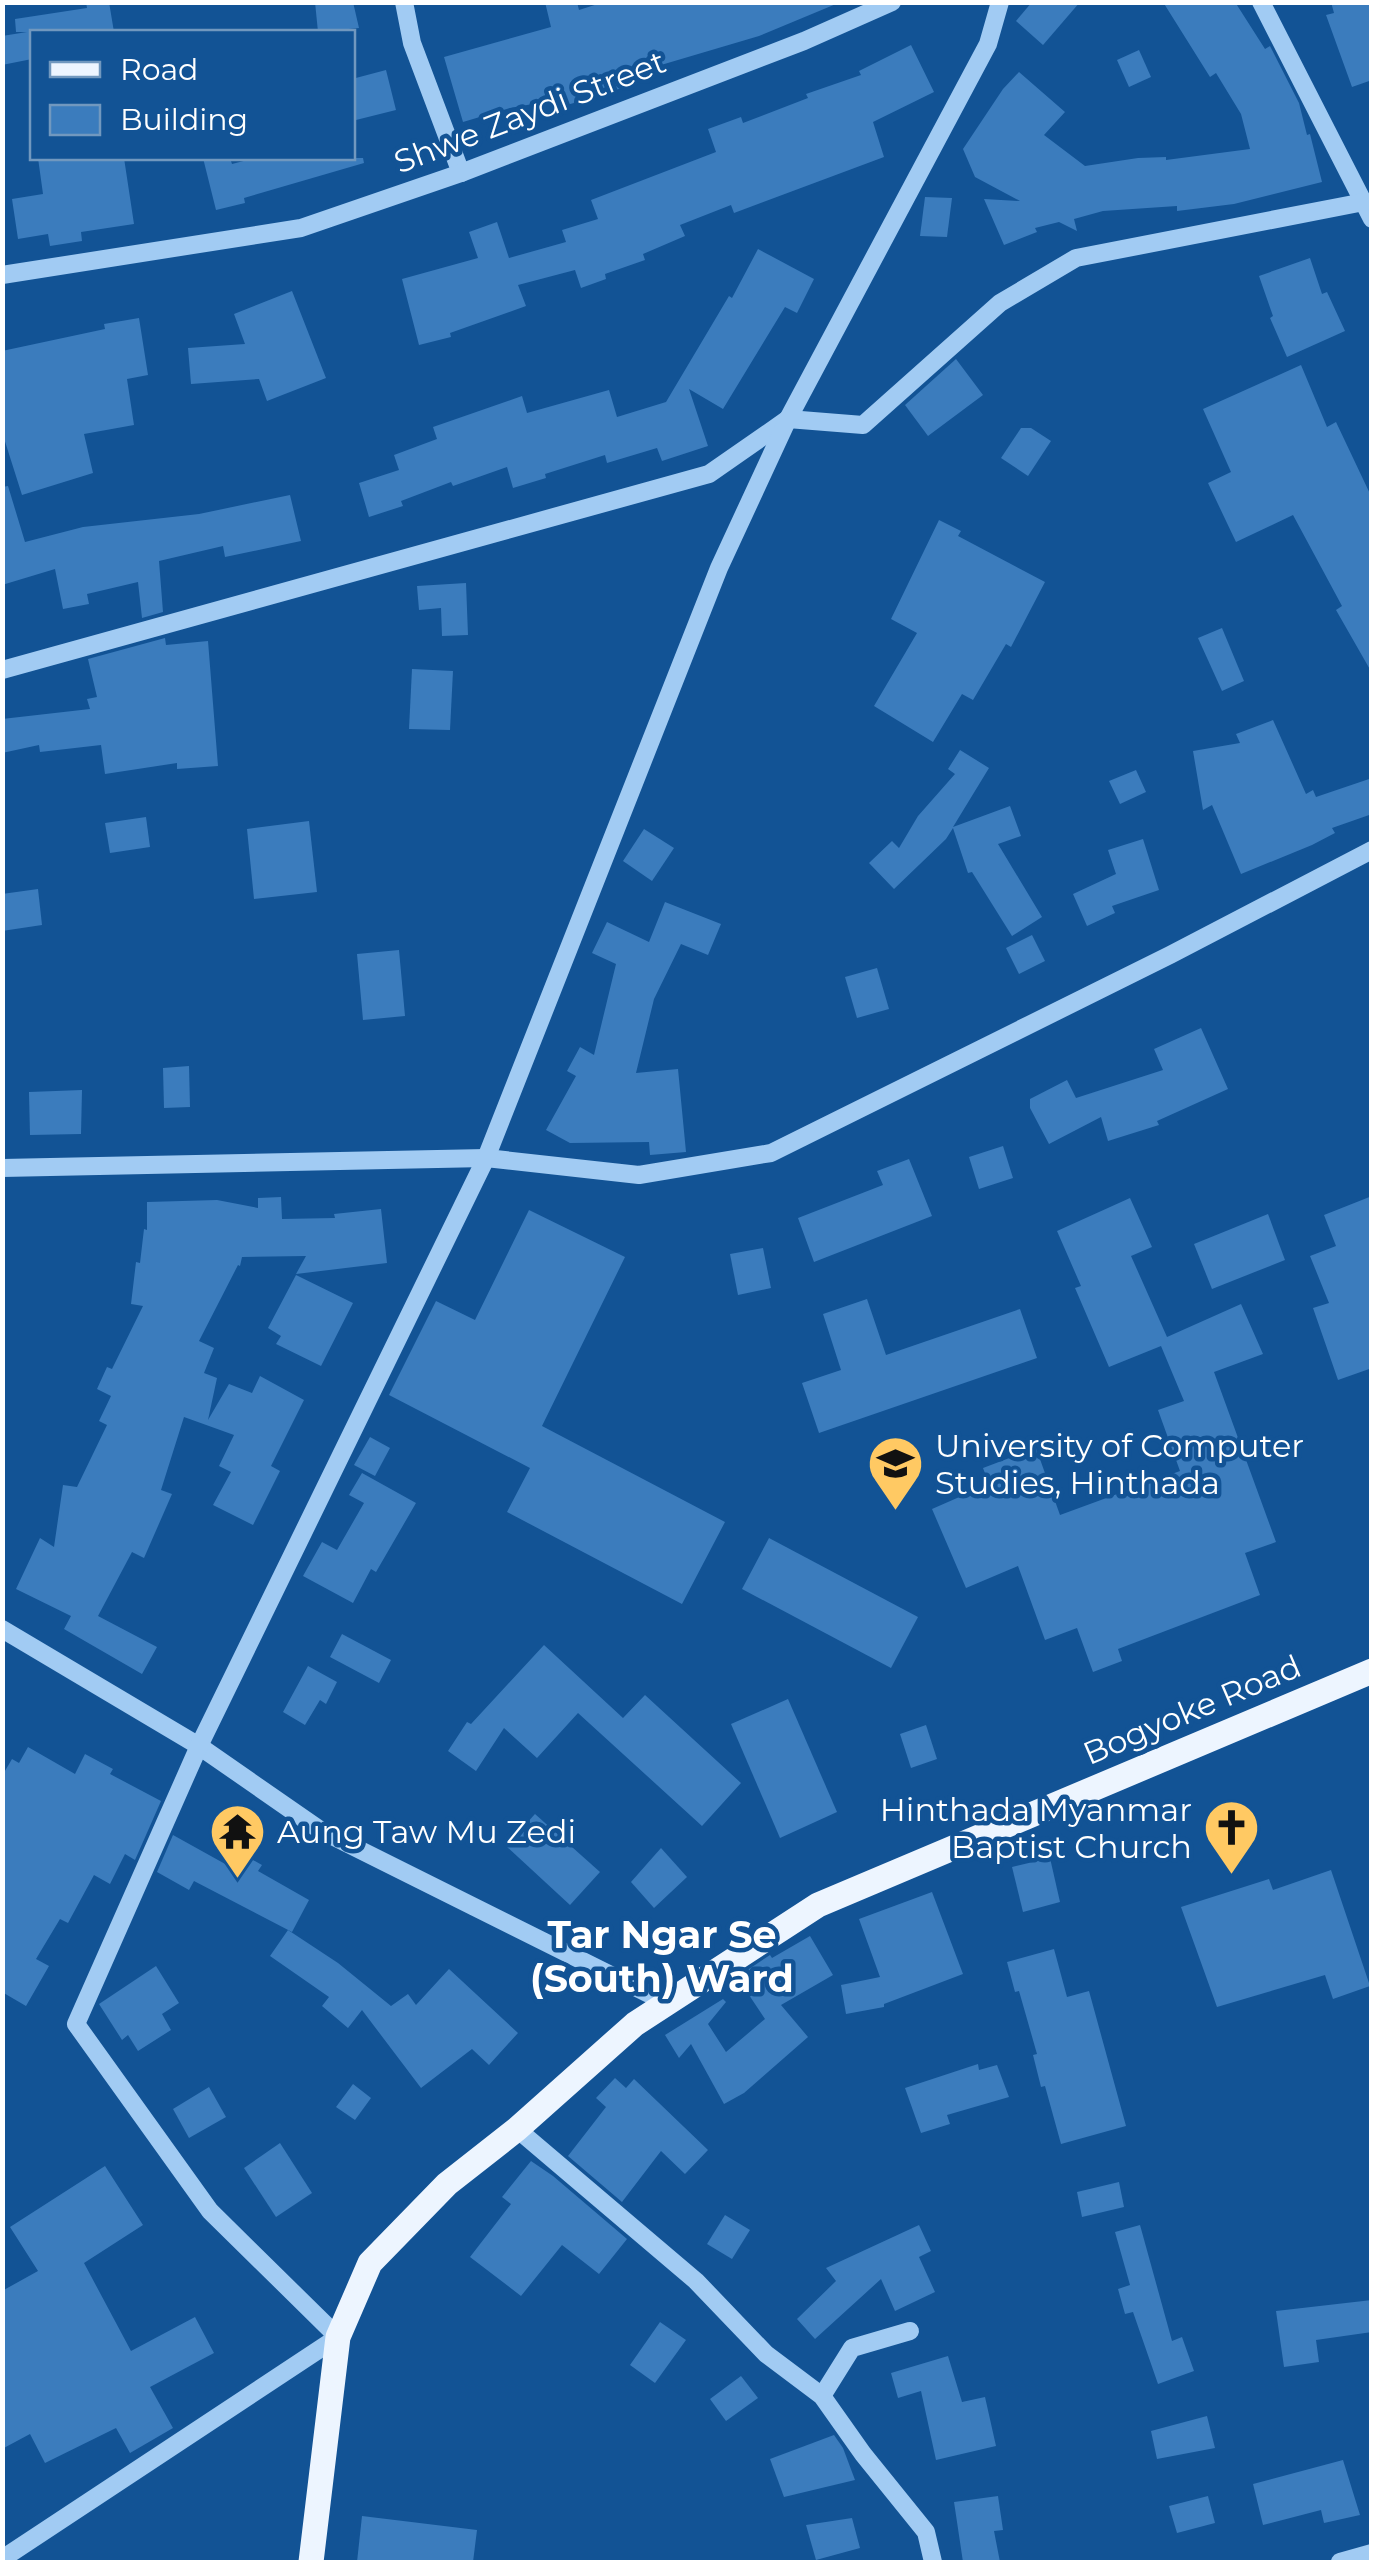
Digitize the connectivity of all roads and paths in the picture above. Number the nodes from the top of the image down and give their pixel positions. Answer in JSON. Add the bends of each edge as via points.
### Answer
{"nodes":[{"id":1,"x":404,"y":2,"type":"edge"},
{"id":2,"x":892,"y":2,"type":"edge"},
{"id":3,"x":1000,"y":2,"type":"edge"},
{"id":4,"x":1262,"y":2,"type":"edge"},
{"id":5,"x":461,"y":172,"type":"junction"},
{"id":6,"x":1368,"y":210,"type":"edge"},
{"id":7,"x":2,"y":275,"type":"edge"},
{"id":8,"x":788,"y":419,"type":"junction"},
{"id":9,"x":2,"y":670,"type":"edge"},
{"id":10,"x":1372,"y":850,"type":"edge"},
{"id":11,"x":486,"y":1158,"type":"junction"},
{"id":12,"x":2,"y":1168,"type":"edge"},
{"id":13,"x":2,"y":1629,"type":"edge"},
{"id":14,"x":1372,"y":1670,"type":"edge"},
{"id":15,"x":200,"y":1746,"type":"junction"},
{"id":16,"x":667,"y":2003,"type":"junction"},
{"id":17,"x":517,"y":2128,"type":"junction"},
{"id":18,"x":910,"y":2331,"type":"dead end"},
{"id":19,"x":338,"y":2338,"type":"junction"},
{"id":20,"x":822,"y":2396,"type":"junction"},
{"id":21,"x":1372,"y":2552,"type":"edge"},
{"id":22,"x":2,"y":2558,"type":"edge"},
{"id":23,"x":312,"y":2562,"type":"edge"},
{"id":24,"x":933,"y":2562,"type":"edge"},
{"id":25,"x":1340,"y":2562,"type":"edge"}],
"edges":[{"from":1,"to":5,"type":"street","via":[[412,43]]},
{"from":2,"to":5,"type":"street","name":"Shwe Zaydi Street"},
{"from":3,"to":8,"type":"street","via":[[988,44]]},
{"from":4,"to":6,"type":"street"},
{"from":5,"to":7,"type":"street","name":"Shwe Zaydi Street","via":[[301,228]]},
{"from":6,"to":8,"type":"street","via":[[1076,258],[1000,302],[863,425]]},
{"from":8,"to":9,"type":"street","via":[[709,474]]},
{"from":8,"to":11,"type":"street","via":[[719,568]]},
{"from":10,"to":11,"type":"street","via":[[771,1153],[639,1175]]},
{"from":11,"to":12,"type":"street"},
{"from":11,"to":15,"type":"street"},
{"from":13,"to":15,"type":"street"},
{"from":14,"to":16,"type":"main road","name":"Bogyoke Road","via":[[818,1905]]},
{"from":15,"to":16,"type":"street","via":[[320,1830]]},
{"from":15,"to":19,"type":"street","via":[[76,2024],[210,2211]]},
{"from":16,"to":17,"type":"main road","name":"Bogyoke Road"},
{"from":17,"to":19,"type":"main road","name":"Bogyoke Road","via":[[447,2184],[370,2263]]},
{"from":17,"to":20,"type":"street","via":[[696,2281],[766,2354]]},
{"from":18,"to":20,"type":"street","via":[[852,2348]]},
{"from":19,"to":22,"type":"street"},
{"from":19,"to":23,"type":"main road","name":"Bogyoke Road"},
{"from":20,"to":24,"type":"street","via":[[926,2532]]},
{"from":21,"to":25,"type":"street"}]}
